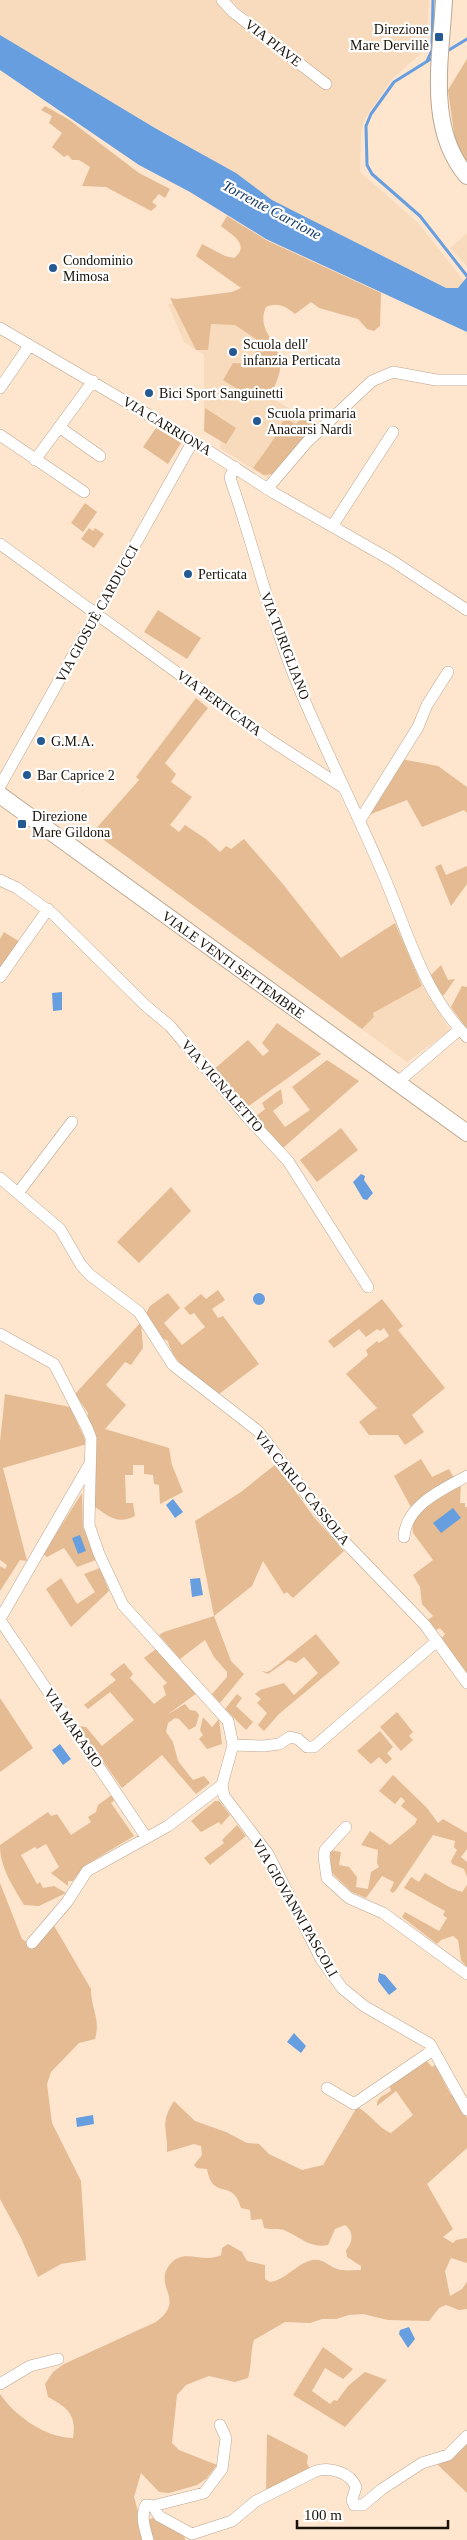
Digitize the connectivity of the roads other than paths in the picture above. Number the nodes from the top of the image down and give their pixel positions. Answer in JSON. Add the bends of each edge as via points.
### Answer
{"nodes":[{"id":1,"x":222,"y":0,"type":"edge"},
{"id":2,"x":444,"y":0,"type":"edge"},
{"id":3,"x":326,"y":84,"type":"dead end"},
{"id":4,"x":467,"y":176,"type":"edge"},
{"id":5,"x":0,"y":328,"type":"edge"},
{"id":6,"x":29,"y":346,"type":"junction"},
{"id":7,"x":467,"y":380,"type":"edge"},
{"id":8,"x":92,"y":381,"type":"junction"},
{"id":9,"x":0,"y":388,"type":"edge"},
{"id":10,"x":59,"y":427,"type":"junction"},
{"id":11,"x":394,"y":432,"type":"dead end"},
{"id":12,"x":0,"y":435,"type":"edge"},
{"id":13,"x":194,"y":441,"type":"junction"},
{"id":14,"x":100,"y":456,"type":"dead end"},
{"id":15,"x":35,"y":460,"type":"junction"},
{"id":16,"x":235,"y":467,"type":"junction"},
{"id":17,"x":267,"y":489,"type":"junction"},
{"id":18,"x":84,"y":492,"type":"dead end"},
{"id":19,"x":333,"y":525,"type":"junction"},
{"id":20,"x":0,"y":544,"type":"edge"},
{"id":21,"x":467,"y":610,"type":"edge"},
{"id":22,"x":96,"y":615,"type":"junction"},
{"id":23,"x":448,"y":672,"type":"dead end"},
{"id":24,"x":0,"y":786,"type":"edge"},
{"id":25,"x":344,"y":788,"type":"junction"},
{"id":26,"x":0,"y":795,"type":"edge"},
{"id":27,"x":360,"y":820,"type":"junction"},
{"id":28,"x":0,"y":880,"type":"edge"},
{"id":29,"x":48,"y":909,"type":"junction"},
{"id":30,"x":0,"y":977,"type":"edge"},
{"id":31,"x":463,"y":1033,"type":"edge"},
{"id":32,"x":398,"y":1082,"type":"junction"},
{"id":33,"x":72,"y":1122,"type":"dead end"},
{"id":34,"x":467,"y":1133,"type":"edge"},
{"id":35,"x":0,"y":1178,"type":"edge"},
{"id":36,"x":18,"y":1194,"type":"junction"},
{"id":37,"x":368,"y":1287,"type":"dead end"},
{"id":38,"x":0,"y":1334,"type":"edge"},
{"id":39,"x":91,"y":1461,"type":"junction"},
{"id":40,"x":467,"y":1476,"type":"edge"},
{"id":41,"x":404,"y":1537,"type":"dead end"},
{"id":42,"x":0,"y":1619,"type":"edge"},
{"id":43,"x":437,"y":1641,"type":"junction"},
{"id":44,"x":467,"y":1682,"type":"edge"},
{"id":45,"x":233,"y":1745,"type":"junction"},
{"id":46,"x":222,"y":1785,"type":"junction"},
{"id":47,"x":346,"y":1827,"type":"dead end"},
{"id":48,"x":146,"y":1837,"type":"junction"},
{"id":49,"x":32,"y":1943,"type":"dead end"},
{"id":50,"x":467,"y":1974,"type":"edge"},
{"id":51,"x":432,"y":2050,"type":"junction"},
{"id":52,"x":327,"y":2088,"type":"dead end"},
{"id":53,"x":467,"y":2110,"type":"edge"},
{"id":54,"x":58,"y":2359,"type":"dead end"},
{"id":55,"x":0,"y":2384,"type":"edge"},
{"id":56,"x":220,"y":2425,"type":"dead end"},
{"id":57,"x":467,"y":2436,"type":"edge"},
{"id":58,"x":153,"y":2506,"type":"junction"},
{"id":59,"x":148,"y":2540,"type":"edge"}],
"edges":[{"from":1,"to":3,"type":"street","name":"VIA PIAVE"},
{"from":2,"to":4,"type":"main road","via":[[439,101],[443,134],[458,166]]},
{"from":5,"to":6,"type":"street","name":"VIA CARRIONA"},
{"from":6,"to":8,"type":"street","name":"VIA CARRIONA"},
{"from":6,"to":9,"type":"street"},
{"from":7,"to":17,"type":"street","via":[[436,380],[392,372],[372,381],[307,442]]},
{"from":8,"to":10,"type":"street"},
{"from":8,"to":13,"type":"street","name":"VIA CARRIONA"},
{"from":10,"to":14,"type":"street"},
{"from":10,"to":15,"type":"street"},
{"from":11,"to":19,"type":"street"},
{"from":12,"to":15,"type":"street"},
{"from":13,"to":16,"type":"street","name":"VIA CARRIONA"},
{"from":13,"to":22,"type":"street","name":"VIA GIOSUÈ CARDUCCI"},
{"from":15,"to":18,"type":"street"},
{"from":16,"to":17,"type":"street","name":"VIA CARRIONA"},
{"from":16,"to":25,"type":"street","name":"VIA TURIGLIANO","via":[[230,477],[268,606],[296,680]]},
{"from":17,"to":19,"type":"street","name":"VIA CARRIONA"},
{"from":19,"to":21,"type":"street","name":"VIA CARRIONA"},
{"from":20,"to":22,"type":"street","name":"VIA PERTICATA"},
{"from":22,"to":24,"type":"street","name":"VIA GIOSUÈ CARDUCCI"},
{"from":22,"to":25,"type":"street","name":"VIA PERTICATA"},
{"from":23,"to":27,"type":"street"},
{"from":25,"to":27,"type":"street","name":"VIA TURIGLIANO"},
{"from":26,"to":32,"type":"main road","name":"VIALE VENTI SETTEMBRE"},
{"from":27,"to":31,"type":"street","name":"VIA TURIGLIANO","via":[[422,974],[443,1009]]},
{"from":28,"to":29,"type":"street","name":"VIA VIGNALETTO"},
{"from":29,"to":30,"type":"street"},
{"from":29,"to":37,"type":"street","name":"VIA VIGNALETTO","via":[[170,1026],[285,1157]]},
{"from":31,"to":32,"type":"street","name":"VIA TURIGLIANO"},
{"from":32,"to":34,"type":"main road","name":"VIALE VENTI SETTEMBRE"},
{"from":33,"to":36,"type":"street"},
{"from":35,"to":36,"type":"street","name":"VIA CARLO CASSOLA"},
{"from":36,"to":43,"type":"street","name":"VIA CARLO CASSOLA","via":[[60,1230],[90,1275],[139,1312],[173,1365],[258,1431],[337,1534]]},
{"from":38,"to":39,"type":"street","via":[[54,1364],[91,1438]]},
{"from":39,"to":42,"type":"street","name":"VIA MARASIO"},
{"from":39,"to":45,"type":"street","via":[[89,1525],[116,1592],[123,1605],[228,1721]]},
{"from":40,"to":41,"type":"street","via":[[419,1506],[409,1518]]},
{"from":42,"to":48,"type":"street","name":"VIA MARASIO"},
{"from":43,"to":44,"type":"street","name":"VIA CARLO CASSOLA"},
{"from":43,"to":45,"type":"street","via":[[311,1748],[298,1739],[290,1738],[264,1746]]},
{"from":45,"to":46,"type":"street"},
{"from":46,"to":48,"type":"street","via":[[168,1826]]},
{"from":46,"to":51,"type":"street","name":"VIA GIOVANNI PASCOLI","via":[[224,1796],[268,1854],[321,1959],[342,1988],[371,2010],[430,2044]]},
{"from":47,"to":50,"type":"street","via":[[325,1850],[327,1878],[349,1898],[383,1913]]},
{"from":48,"to":49,"type":"street","via":[[87,1871],[67,1902]]},
{"from":51,"to":52,"type":"street","via":[[354,2104]]},
{"from":51,"to":53,"type":"street","name":"VIA GIOVANNI PASCOLI"},
{"from":54,"to":55,"type":"street","via":[[30,2366]]},
{"from":56,"to":58,"type":"street","via":[[226,2438],[222,2469],[204,2493]]},
{"from":57,"to":58,"type":"street","via":[[448,2455],[422,2463],[382,2489],[363,2506],[354,2505],[352,2500],[356,2487],[354,2482],[335,2470],[325,2468],[256,2502],[232,2521],[192,2534],[159,2516]]},
{"from":58,"to":59,"type":"street","via":[[144,2508],[144,2530]]}]}
